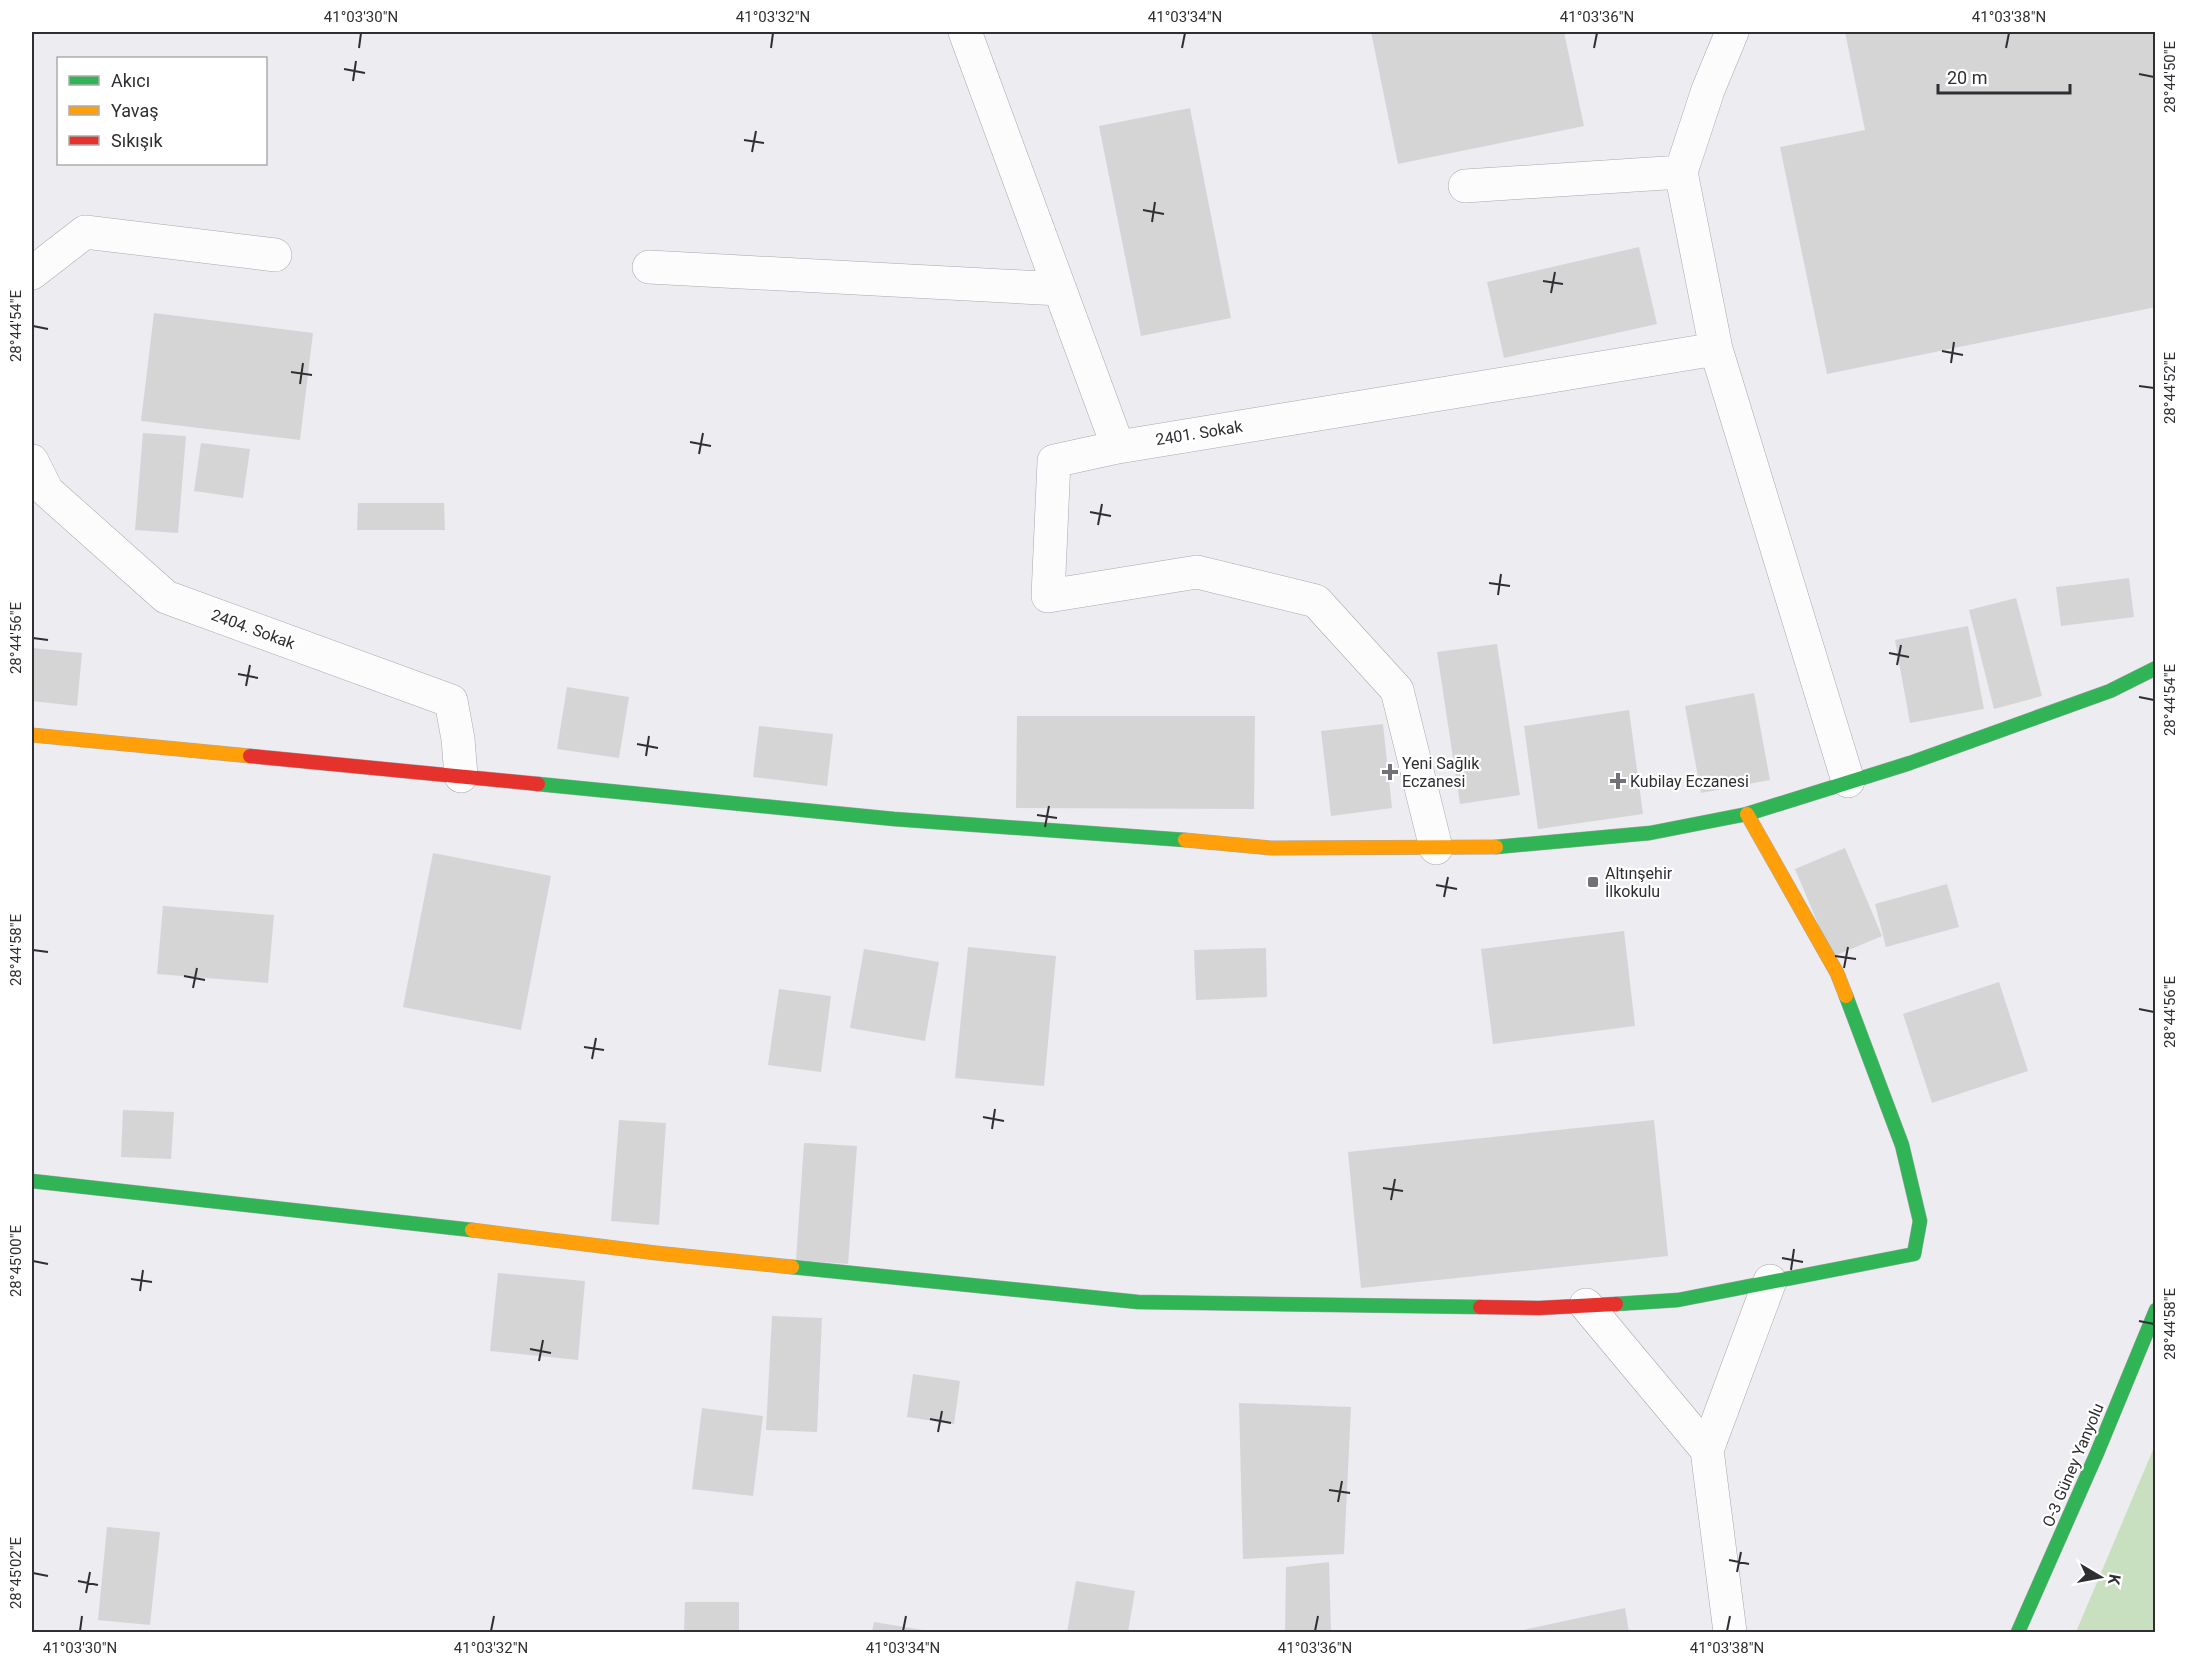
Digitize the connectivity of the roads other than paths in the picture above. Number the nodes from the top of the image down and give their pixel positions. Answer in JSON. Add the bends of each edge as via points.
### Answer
{"nodes":[{"id":1,"x":965,"y":32,"type":"edge"},
{"id":2,"x":1710,"y":32,"type":"edge"},
{"id":3,"x":1732,"y":32,"type":"edge"},
{"id":4,"x":1708,"y":90,"type":"junction"},
{"id":5,"x":1682,"y":172,"type":"junction"},
{"id":6,"x":1465,"y":186,"type":"dead end"},
{"id":7,"x":275,"y":255,"type":"dead end"},
{"id":8,"x":649,"y":267,"type":"dead end"},
{"id":9,"x":32,"y":273,"type":"edge"},
{"id":10,"x":1060,"y":289,"type":"junction"},
{"id":11,"x":1716,"y":349,"type":"junction"},
{"id":12,"x":1118,"y":447,"type":"junction"},
{"id":13,"x":32,"y":461,"type":"edge"},
{"id":14,"x":2156,"y":668,"type":"edge"},
{"id":15,"x":2110,"y":691,"type":"junction"},
{"id":16,"x":2133,"y":692,"type":"dead end"},
{"id":17,"x":32,"y":735,"type":"edge"},
{"id":18,"x":461,"y":776,"type":"junction"},
{"id":19,"x":1848,"y":781,"type":"junction"},
{"id":20,"x":1747,"y":814,"type":"junction"},
{"id":21,"x":1436,"y":848,"type":"junction"},
{"id":22,"x":32,"y":1181,"type":"edge"},
{"id":23,"x":1770,"y":1281,"type":"junction"},
{"id":24,"x":1586,"y":1305,"type":"junction"},
{"id":25,"x":2156,"y":1310,"type":"edge"},
{"id":26,"x":1707,"y":1450,"type":"junction"},
{"id":27,"x":1730,"y":1632,"type":"edge"},
{"id":28,"x":2018,"y":1632,"type":"edge"}],
"edges":[{"from":1,"to":10,"type":"street"},
{"from":2,"to":4,"type":"street"},
{"from":3,"to":4,"type":"street"},
{"from":4,"to":5,"type":"street"},
{"from":5,"to":6,"type":"street"},
{"from":5,"to":11,"type":"street"},
{"from":7,"to":9,"type":"street","via":[[85,232]]},
{"from":8,"to":10,"type":"street"},
{"from":10,"to":12,"type":"street"},
{"from":11,"to":12,"type":"street","name":"2401. Sokak"},
{"from":11,"to":19,"type":"street"},
{"from":12,"to":21,"type":"street","name":"2401. Sokak","via":[[1054,461],[1048,596],[1197,572],[1316,602],[1397,690]]},
{"from":13,"to":18,"type":"street","name":"2404. Sokak","via":[[47,491],[166,597],[451,701]]},
{"from":14,"to":15,"type":"street"},
{"from":15,"to":16,"type":"street"},
{"from":15,"to":19,"type":"street","via":[[1910,763]]},
{"from":17,"to":18,"type":"street"},
{"from":18,"to":21,"type":"street","via":[[894,819],[1271,848]]},
{"from":19,"to":20,"type":"street"},
{"from":20,"to":21,"type":"street","via":[[1650,833],[1487,848]]},
{"from":20,"to":23,"type":"street","via":[[1837,973],[1902,1145],[1920,1221],[1914,1254]]},
{"from":22,"to":24,"type":"street","via":[[656,1253],[1138,1302],[1539,1308]]},
{"from":23,"to":24,"type":"street","via":[[1678,1300]]},
{"from":23,"to":26,"type":"street"},
{"from":24,"to":26,"type":"street"},
{"from":25,"to":28,"type":"street","name":"O-3 Güney Yanyolu"},
{"from":26,"to":27,"type":"street"}]}
